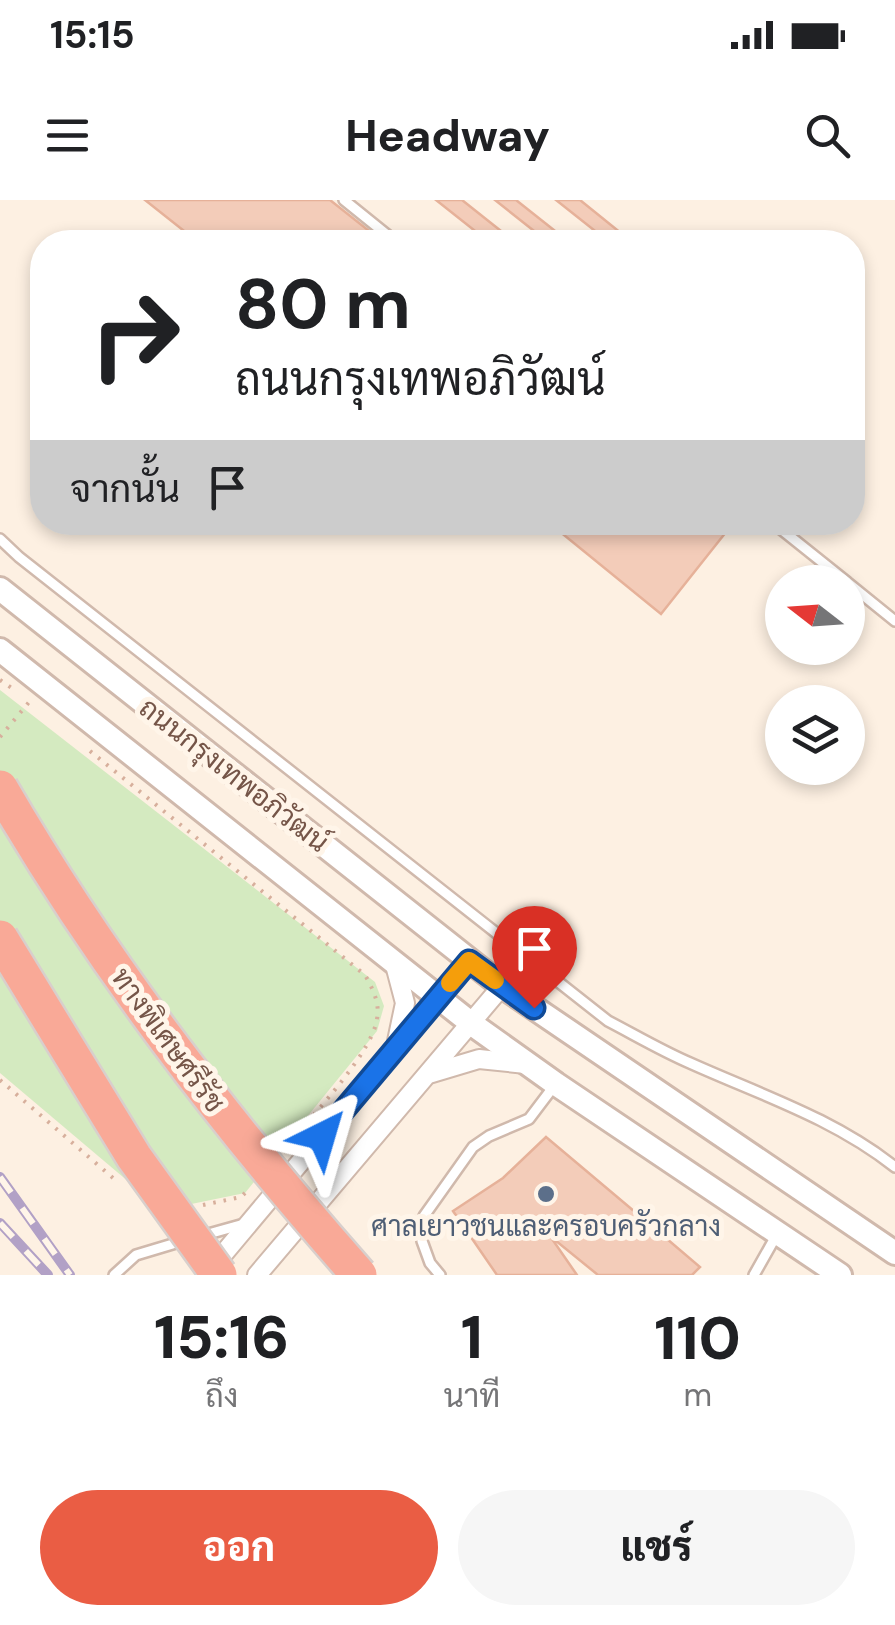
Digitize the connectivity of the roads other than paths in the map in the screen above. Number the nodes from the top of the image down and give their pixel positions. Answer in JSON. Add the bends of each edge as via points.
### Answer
{"nodes":[{"id":1,"x":344,"y":200,"type":"edge"},
{"id":2,"x":381,"y":230,"type":"edge"},
{"id":3,"x":788,"y":535,"type":"edge"},
{"id":4,"x":0,"y":538,"type":"edge"},
{"id":5,"x":825,"y":565,"type":"edge"},
{"id":6,"x":0,"y":589,"type":"edge"},
{"id":7,"x":865,"y":597,"type":"edge"},
{"id":8,"x":895,"y":621,"type":"edge"},
{"id":9,"x":0,"y":650,"type":"edge"},
{"id":10,"x":0,"y":788,"type":"edge"},
{"id":11,"x":0,"y":938,"type":"edge"},
{"id":12,"x":469,"y":961,"type":"junction"},
{"id":13,"x":394,"y":962,"type":"junction"},
{"id":14,"x":502,"y":986,"type":"junction"},
{"id":15,"x":440,"y":997,"type":"junction"},
{"id":16,"x":472,"y":1024,"type":"junction"},
{"id":17,"x":394,"y":1051,"type":"junction"},
{"id":18,"x":528,"y":1064,"type":"junction"},
{"id":19,"x":429,"y":1074,"type":"junction"},
{"id":20,"x":556,"y":1084,"type":"junction"},
{"id":21,"x":895,"y":1167,"type":"edge"},
{"id":22,"x":250,"y":1222,"type":"junction"},
{"id":23,"x":777,"y":1233,"type":"junction"},
{"id":24,"x":895,"y":1253,"type":"edge"},
{"id":25,"x":114,"y":1275,"type":"edge"},
{"id":26,"x":206,"y":1275,"type":"edge"},
{"id":27,"x":218,"y":1275,"type":"edge"},
{"id":28,"x":257,"y":1275,"type":"edge"},
{"id":29,"x":360,"y":1275,"type":"edge"},
{"id":30,"x":440,"y":1275,"type":"edge"},
{"id":31,"x":754,"y":1275,"type":"edge"},
{"id":32,"x":840,"y":1275,"type":"edge"}],
"edges":[{"from":1,"to":2,"type":"lane"},
{"from":3,"to":5,"type":"lane"},
{"from":4,"to":21,"type":"lane","via":[[608,1021],[830,1124]]},
{"from":6,"to":12,"type":"street","name":"ถนนกรุงเทพอภิวัฒน์"},
{"from":7,"to":8,"type":"lane"},
{"from":9,"to":13,"type":"street","name":"ถนนกรุงเทพอภิวัฒน์"},
{"from":10,"to":29,"type":"highway","name":"ทางพิเศษศรีรัช","bridge":true,"via":[[150,1020]]},
{"from":11,"to":27,"type":"highway","bridge":true,"via":[[134,1157]]},
{"from":12,"to":14,"type":"street","name":"ถนนกรุงเทพอภิวัฒน์"},
{"from":12,"to":15,"type":"street"},
{"from":13,"to":15,"type":"street","name":"ถนนกรุงเทพอภิวัฒน์"},
{"from":13,"to":17,"type":"street","via":[[405,1003]]},
{"from":14,"to":16,"type":"street"},
{"from":14,"to":24,"type":"street","name":"ถนนกรุงเทพอภิวัฒน์"},
{"from":15,"to":16,"type":"street","name":"ถนนกรุงเทพอภิวัฒน์"},
{"from":15,"to":17,"type":"street"},
{"from":16,"to":18,"type":"street","name":"ถนนกรุงเทพอภิวัฒน์"},
{"from":16,"to":19,"type":"street"},
{"from":17,"to":22,"type":"street"},
{"from":18,"to":19,"type":"street","via":[[479,1059]]},
{"from":18,"to":20,"type":"street","name":"ถนนกรุงเทพอภิวัฒน์"},
{"from":19,"to":28,"type":"street"},
{"from":20,"to":23,"type":"street","name":"ถนนกรุงเทพอภิวัฒน์"},
{"from":20,"to":30,"type":"lane","via":[[530,1119],[473,1147],[424,1216],[422,1241]]},
{"from":22,"to":25,"type":"lane","via":[[136,1255]]},
{"from":22,"to":26,"type":"street"},
{"from":23,"to":31,"type":"lane"},
{"from":23,"to":32,"type":"street","name":"ถนนกรุงเทพอภิวัฒน์"}]}
